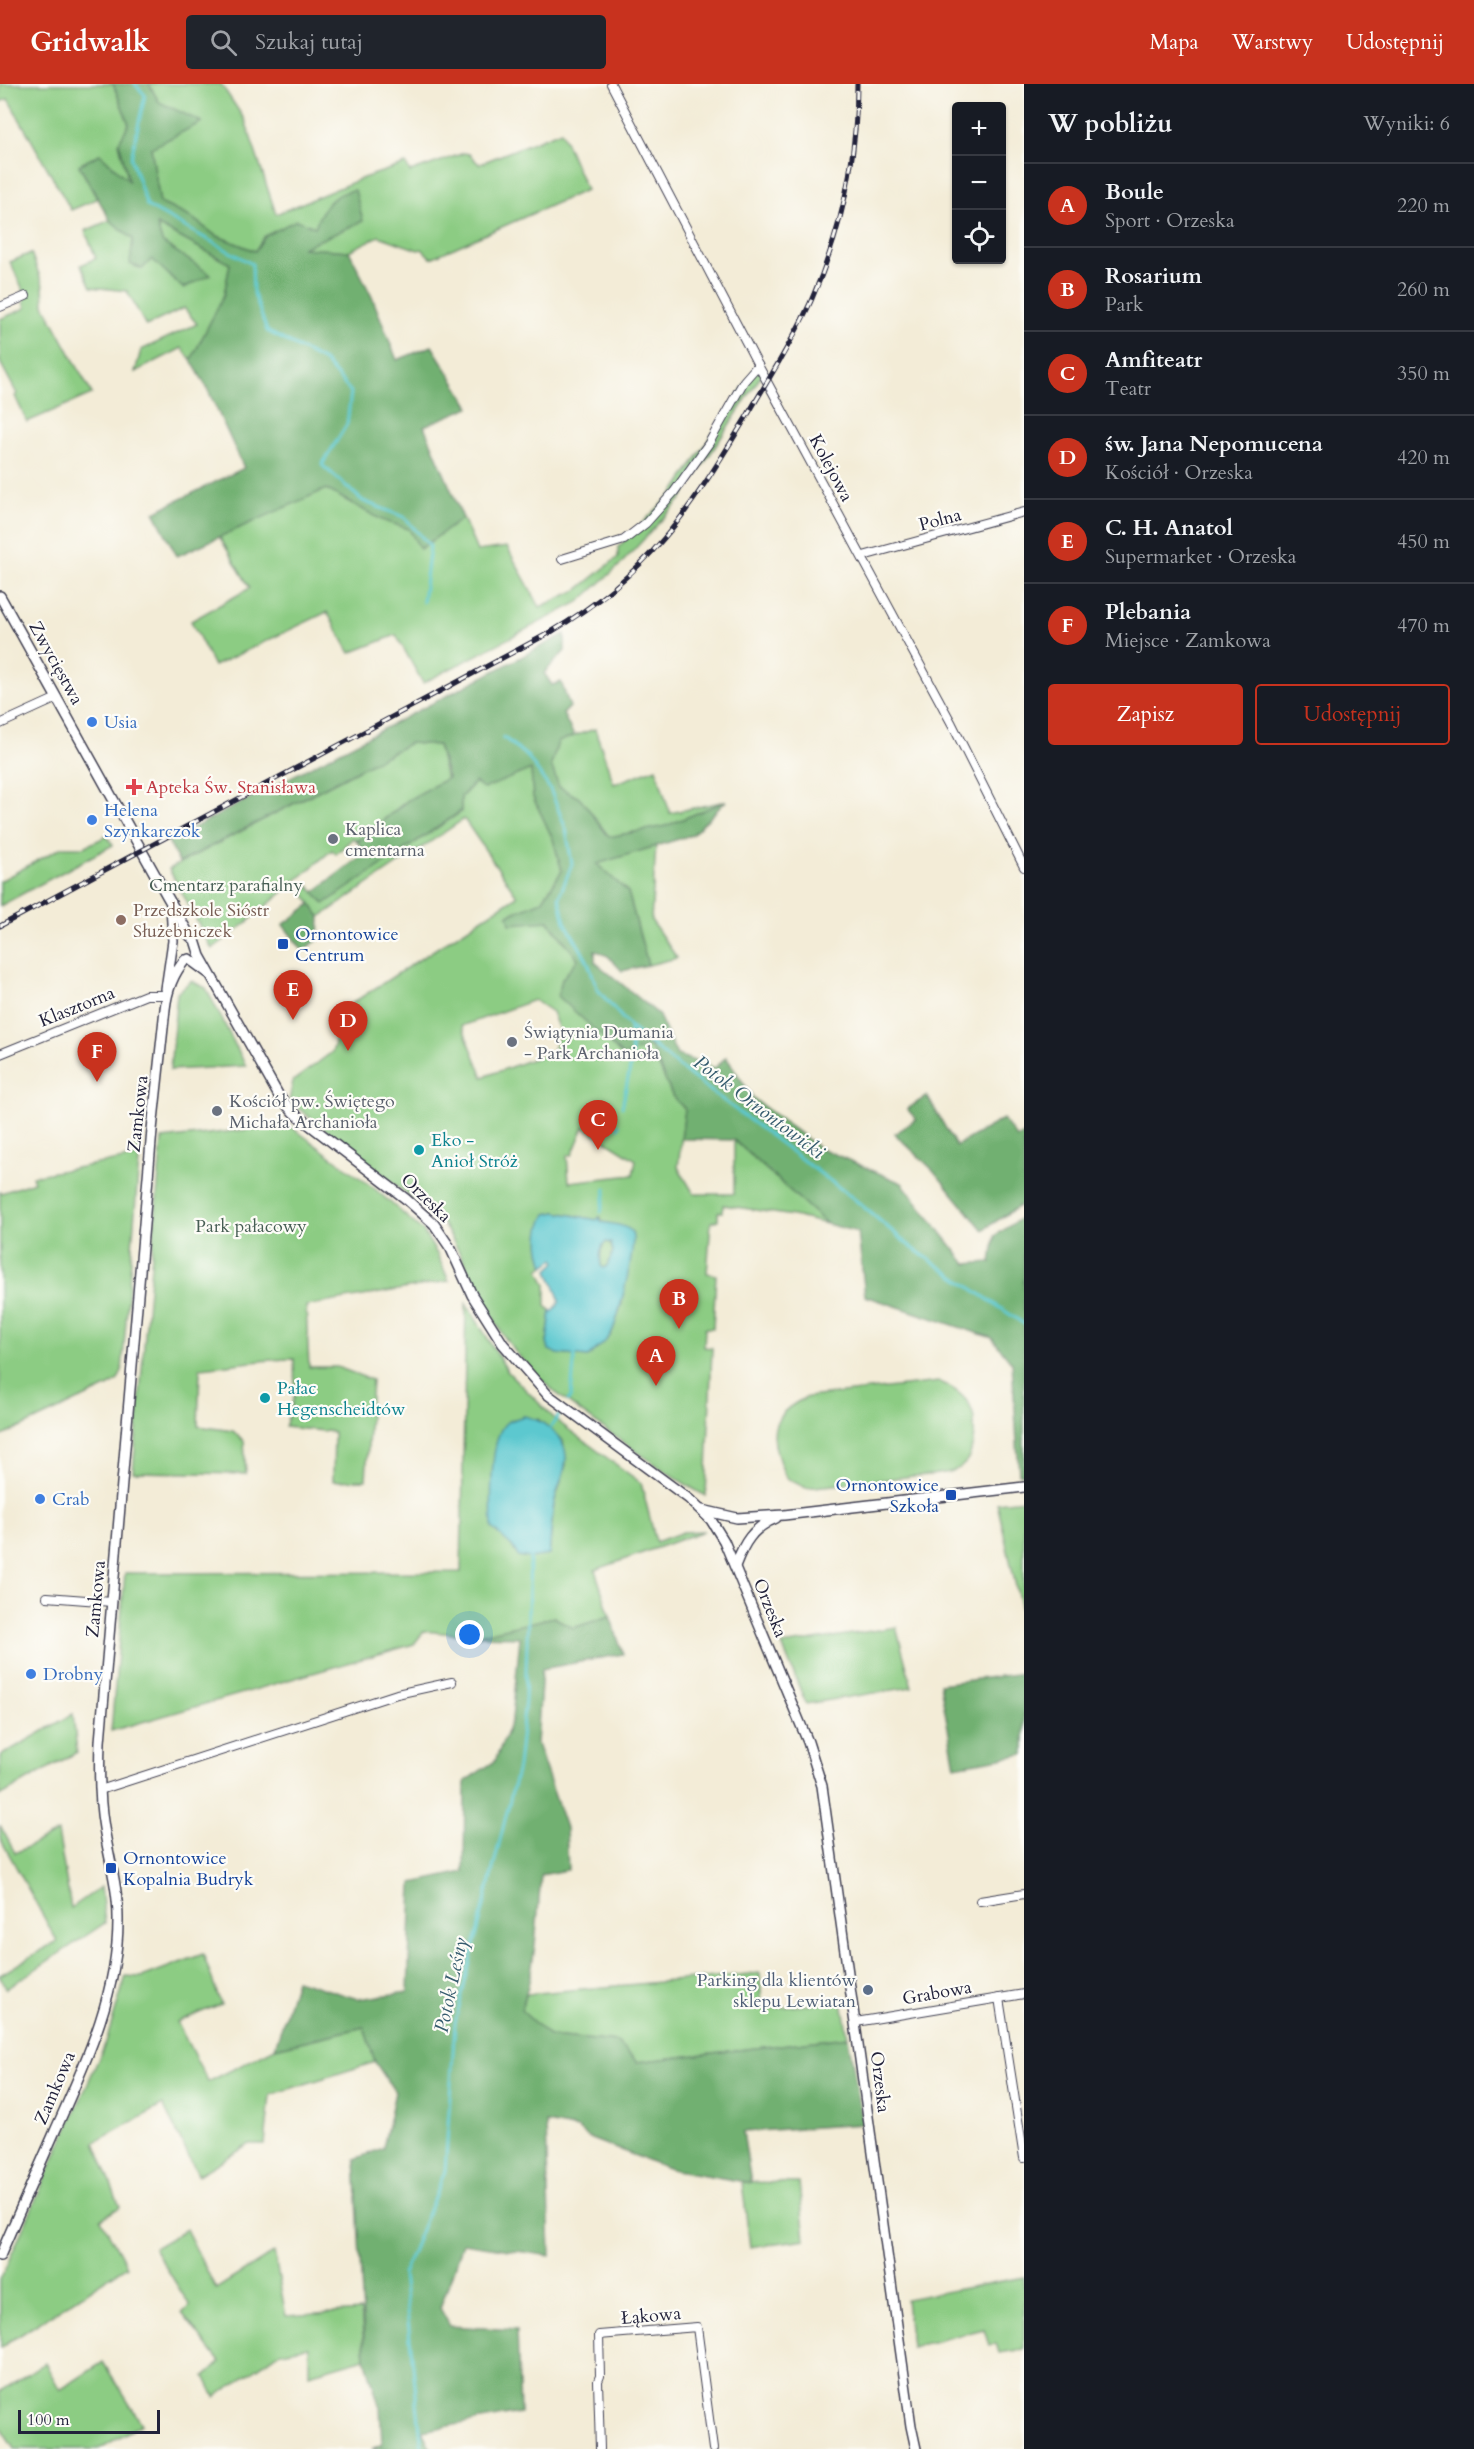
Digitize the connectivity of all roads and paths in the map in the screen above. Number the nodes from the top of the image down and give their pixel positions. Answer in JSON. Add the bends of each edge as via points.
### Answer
{"nodes":[{"id":1,"x":611,"y":84,"type":"edge"},
{"id":2,"x":26,"y":296,"type":"dead end"},
{"id":3,"x":0,"y":307,"type":"edge"},
{"id":4,"x":758,"y":365,"type":"junction"},
{"id":5,"x":1024,"y":512,"type":"edge"},
{"id":6,"x":863,"y":556,"type":"junction"},
{"id":7,"x":562,"y":559,"type":"dead end"},
{"id":8,"x":0,"y":596,"type":"edge"},
{"id":9,"x":57,"y":698,"type":"junction"},
{"id":10,"x":0,"y":724,"type":"edge"},
{"id":11,"x":1024,"y":867,"type":"edge"},
{"id":12,"x":171,"y":904,"type":"junction"},
{"id":13,"x":190,"y":936,"type":"junction"},
{"id":14,"x":172,"y":945,"type":"junction"},
{"id":15,"x":197,"y":949,"type":"junction"},
{"id":16,"x":187,"y":959,"type":"junction"},
{"id":17,"x":213,"y":977,"type":"junction"},
{"id":18,"x":167,"y":994,"type":"junction"},
{"id":19,"x":0,"y":1054,"type":"edge"},
{"id":20,"x":1024,"y":1487,"type":"edge"},
{"id":21,"x":702,"y":1510,"type":"junction"},
{"id":22,"x":784,"y":1515,"type":"junction"},
{"id":23,"x":739,"y":1518,"type":"junction"},
{"id":24,"x":719,"y":1532,"type":"junction"},
{"id":25,"x":749,"y":1536,"type":"junction"},
{"id":26,"x":724,"y":1541,"type":"junction"},
{"id":27,"x":735,"y":1566,"type":"junction"},
{"id":28,"x":47,"y":1597,"type":"dead end"},
{"id":29,"x":112,"y":1602,"type":"junction"},
{"id":30,"x":452,"y":1682,"type":"dead end"},
{"id":31,"x":100,"y":1790,"type":"junction"},
{"id":32,"x":1024,"y":1894,"type":"edge"},
{"id":33,"x":980,"y":1901,"type":"dead end"},
{"id":34,"x":1024,"y":1994,"type":"edge"},
{"id":35,"x":999,"y":1998,"type":"junction"},
{"id":36,"x":856,"y":2022,"type":"junction"},
{"id":37,"x":1024,"y":2158,"type":"edge"},
{"id":38,"x":0,"y":2256,"type":"edge"},
{"id":39,"x":600,"y":2449,"type":"edge"},
{"id":40,"x":713,"y":2449,"type":"edge"},
{"id":41,"x":916,"y":2449,"type":"edge"}],
"edges":[{"from":1,"to":4,"type":"street","name":"Kolejowa"},
{"from":2,"to":3,"type":"street"},
{"from":4,"to":6,"type":"street","name":"Kolejowa"},
{"from":4,"to":7,"type":"street","via":[[744,381],[709,443],[646,523],[624,540]]},
{"from":5,"to":6,"type":"street","name":"Polna"},
{"from":6,"to":11,"type":"street","name":"Kolejowa"},
{"from":8,"to":9,"type":"street","name":"Zwycięstwa"},
{"from":9,"to":10,"type":"street"},
{"from":9,"to":12,"type":"street","name":"Zwycięstwa"},
{"from":12,"to":13,"type":"street","name":"Zwycięstwa"},
{"from":12,"to":14,"type":"street","name":"Zwycięstwa"},
{"from":13,"to":14,"type":"street","via":[[179,935]]},
{"from":13,"to":15,"type":"street"},
{"from":14,"to":16,"type":"street","via":[[176,957]]},
{"from":14,"to":18,"type":"street","name":"Zamkowa"},
{"from":15,"to":16,"type":"street"},
{"from":15,"to":17,"type":"street","name":"Orzeska"},
{"from":16,"to":17,"type":"street","name":"Orzeska"},
{"from":16,"to":18,"type":"street","name":"Zamkowa"},
{"from":17,"to":21,"type":"street","name":"Orzeska","via":[[279,1096],[294,1113],[434,1224],[451,1249],[472,1295],[524,1370],[573,1416]]},
{"from":18,"to":19,"type":"street","name":"Klasztorna","via":[[146,995]]},
{"from":18,"to":29,"type":"street","name":"Zamkowa"},
{"from":20,"to":22,"type":"street"},
{"from":21,"to":23,"type":"street"},
{"from":21,"to":24,"type":"street","name":"Orzeska"},
{"from":22,"to":23,"type":"street"},
{"from":22,"to":25,"type":"street"},
{"from":23,"to":24,"type":"street","via":[[726,1523]]},
{"from":23,"to":25,"type":"street","via":[[749,1521]]},
{"from":24,"to":26,"type":"street","name":"Orzeska"},
{"from":25,"to":26,"type":"street"},
{"from":25,"to":27,"type":"street"},
{"from":26,"to":27,"type":"street","name":"Orzeska"},
{"from":27,"to":36,"type":"street","name":"Orzeska","via":[[808,1742],[822,1786]]},
{"from":28,"to":29,"type":"street"},
{"from":29,"to":31,"type":"street","name":"Zamkowa","via":[[100,1742]]},
{"from":30,"to":31,"type":"street","via":[[397,1694]]},
{"from":31,"to":38,"type":"street","name":"Zamkowa","via":[[117,1905],[113,1971],[83,2068]]},
{"from":32,"to":33,"type":"street"},
{"from":34,"to":35,"type":"street","name":"Grabowa"},
{"from":35,"to":36,"type":"street","name":"Grabowa"},
{"from":35,"to":37,"type":"street"},
{"from":36,"to":41,"type":"street","name":"Orzeska"},
{"from":39,"to":40,"type":"street","name":"Łąkowa","via":[[600,2335],[697,2327]]}]}
